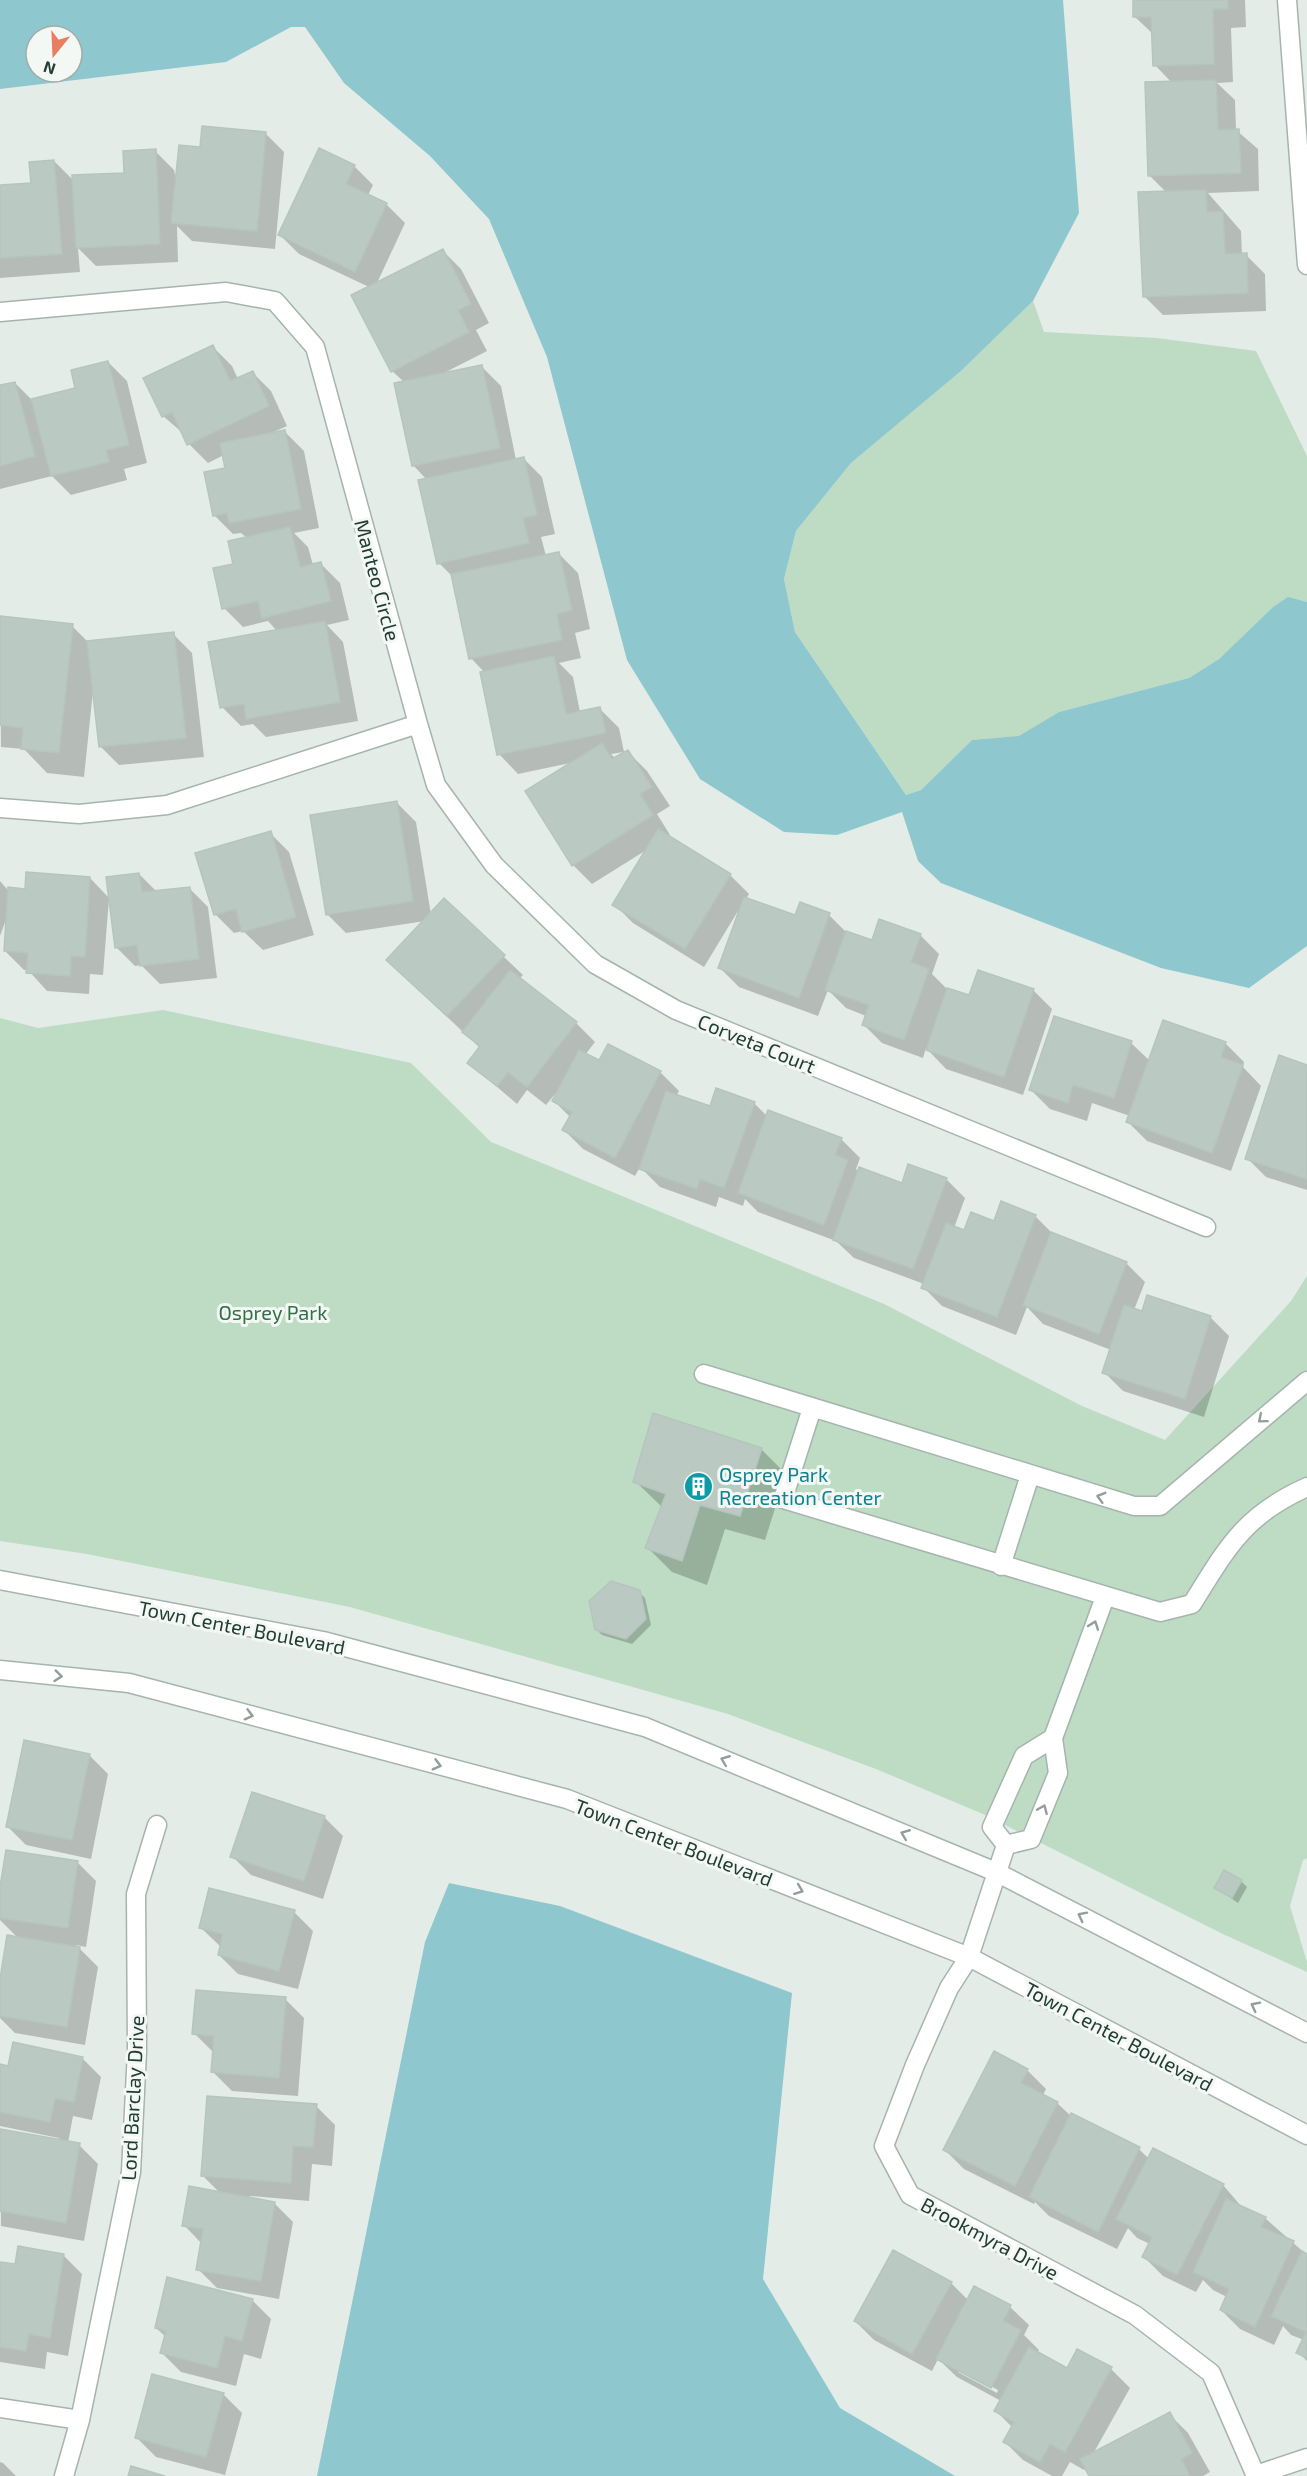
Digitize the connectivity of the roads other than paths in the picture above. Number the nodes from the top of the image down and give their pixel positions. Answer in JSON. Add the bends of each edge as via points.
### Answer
{"nodes":[{"id":1,"x":1287,"y":0,"type":"edge"},
{"id":2,"x":1307,"y":265,"type":"edge"},
{"id":3,"x":0,"y":312,"type":"edge"},
{"id":4,"x":418,"y":724,"type":"junction"},
{"id":5,"x":0,"y":808,"type":"edge"},
{"id":6,"x":1206,"y":1227,"type":"dead end"},
{"id":7,"x":704,"y":1374,"type":"dead end"},
{"id":8,"x":1307,"y":1381,"type":"edge"},
{"id":9,"x":812,"y":1408,"type":"junction"},
{"id":10,"x":1030,"y":1475,"type":"junction"},
{"id":11,"x":1307,"y":1487,"type":"edge"},
{"id":12,"x":1001,"y":1566,"type":"junction"},
{"id":13,"x":0,"y":1580,"type":"edge"},
{"id":14,"x":1105,"y":1597,"type":"junction"},
{"id":15,"x":0,"y":1670,"type":"edge"},
{"id":16,"x":1053,"y":1738,"type":"junction"},
{"id":17,"x":157,"y":1825,"type":"dead end"},
{"id":18,"x":1006,"y":1845,"type":"junction"},
{"id":19,"x":996,"y":1872,"type":"junction"},
{"id":20,"x":969,"y":1957,"type":"junction"},
{"id":21,"x":1307,"y":2033,"type":"edge"},
{"id":22,"x":1307,"y":2135,"type":"edge"},
{"id":23,"x":0,"y":2408,"type":"edge"},
{"id":24,"x":80,"y":2420,"type":"junction"},
{"id":25,"x":1307,"y":2458,"type":"edge"},
{"id":26,"x":64,"y":2476,"type":"edge"},
{"id":27,"x":1256,"y":2476,"type":"edge"}],
"edges":[{"from":1,"to":2,"type":"street"},
{"from":3,"to":4,"type":"street","name":"Manteo Circle","via":[[226,292],[275,301],[315,347]]},
{"from":4,"to":5,"type":"street","via":[[167,805],[79,814]]},
{"from":4,"to":6,"type":"street","name":"Corveta Court","via":[[436,784],[494,865],[595,964],[676,1010]]},
{"from":7,"to":9,"type":"street"},
{"from":8,"to":10,"type":"street","one_way":true,"via":[[1160,1506],[1134,1506]]},
{"from":9,"to":10,"type":"street"},
{"from":9,"to":12,"type":"street","via":[[783,1499]]},
{"from":10,"to":12,"type":"street"},
{"from":11,"to":14,"type":"street","via":[[1264,1510],[1233,1539],[1192,1604],[1160,1612]]},
{"from":12,"to":14,"type":"street"},
{"from":19,"to":13,"type":"street","name":"Town Center Boulevard","one_way":true,"via":[[645,1727],[323,1641]]},
{"from":16,"to":14,"type":"street","one_way":true},
{"from":15,"to":20,"type":"street","name":"Town Center Boulevard","one_way":true,"via":[[129,1683],[567,1799]]},
{"from":18,"to":16,"type":"street","one_way":true,"via":[[1030,1839],[1058,1773]]},
{"from":16,"to":18,"type":"street","via":[[1024,1756],[992,1827]]},
{"from":17,"to":24,"type":"street","name":"Lord Barclay Drive","via":[[136,1894],[137,2051],[131,2172]]},
{"from":18,"to":19,"type":"street","name":"Brookmyra Drive"},
{"from":19,"to":20,"type":"street","name":"Brookmyra Drive"},
{"from":21,"to":19,"type":"street","name":"Town Center Boulevard","one_way":true},
{"from":20,"to":22,"type":"street","name":"Town Center Boulevard"},
{"from":20,"to":27,"type":"street","name":"Brookmyra Drive","via":[[949,1988],[884,2146],[910,2195],[1136,2315],[1211,2373]]},
{"from":23,"to":24,"type":"street"},
{"from":24,"to":26,"type":"street","name":"Lord Barclay Drive"},
{"from":25,"to":27,"type":"street"}]}
